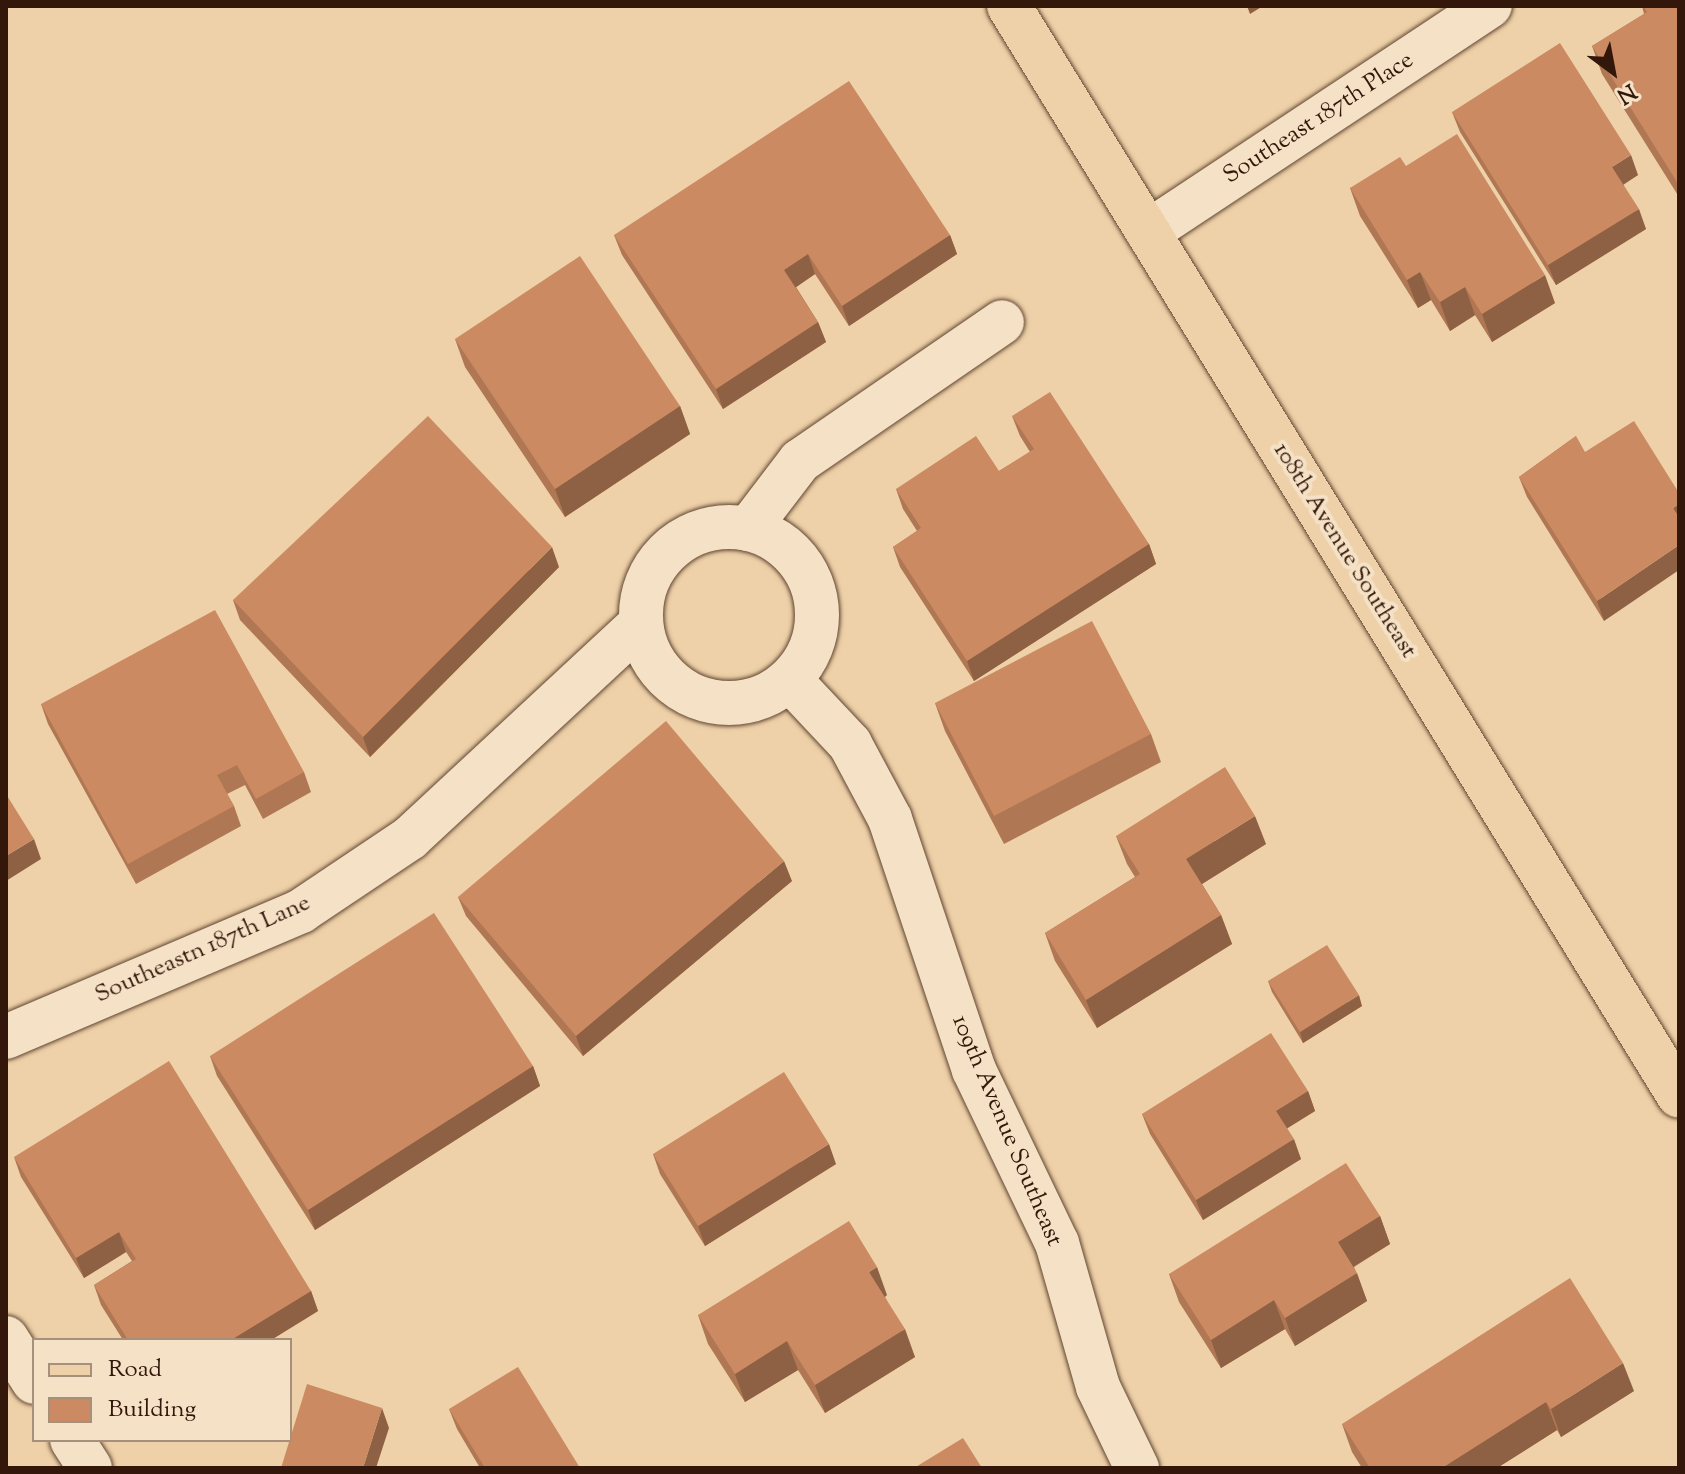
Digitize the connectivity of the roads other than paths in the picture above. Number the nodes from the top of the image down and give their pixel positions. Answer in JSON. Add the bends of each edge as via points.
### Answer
{"nodes":[{"id":1,"x":1009,"y":6,"type":"edge"},
{"id":2,"x":1490,"y":6,"type":"edge"},
{"id":3,"x":1148,"y":232,"type":"junction"},
{"id":4,"x":1002,"y":322,"type":"dead end"},
{"id":5,"x":748,"y":529,"type":"junction"},
{"id":6,"x":640,"y":624,"type":"junction"},
{"id":7,"x":790,"y":680,"type":"junction"},
{"id":8,"x":6,"y":1037,"type":"edge"},
{"id":9,"x":1679,"y":1096,"type":"edge"},
{"id":10,"x":6,"y":1338,"type":"edge"},
{"id":11,"x":32,"y":1379,"type":"edge"},
{"id":12,"x":73,"y":1442,"type":"edge"},
{"id":13,"x":90,"y":1468,"type":"edge"},
{"id":14,"x":1137,"y":1468,"type":"edge"}],
"edges":[{"from":1,"to":3,"type":"main road","name":"108th Avenue Southeast"},
{"from":2,"to":3,"type":"street","name":"Southeast 187th Place"},
{"from":3,"to":9,"type":"main road","name":"108th Avenue Southeast"},
{"from":4,"to":5,"type":"street","via":[[800,461]]},
{"from":5,"to":6,"type":"street","via":[[707,530],[670,549],[641,596]]},
{"from":5,"to":7,"type":"street","via":[[795,556],[817,605],[807,658]]},
{"from":6,"to":7,"type":"street","via":[[663,675],[698,698],[740,704]]},
{"from":6,"to":8,"type":"street","name":"Southeastn 187th Lane","via":[[410,838],[301,911]]},
{"from":7,"to":14,"type":"street","name":"109th Avenue Southeast","via":[[850,744],[890,819],[974,1070],[1057,1243],[1098,1387]]},
{"from":10,"to":11,"type":"street"},
{"from":12,"to":13,"type":"street"}]}
